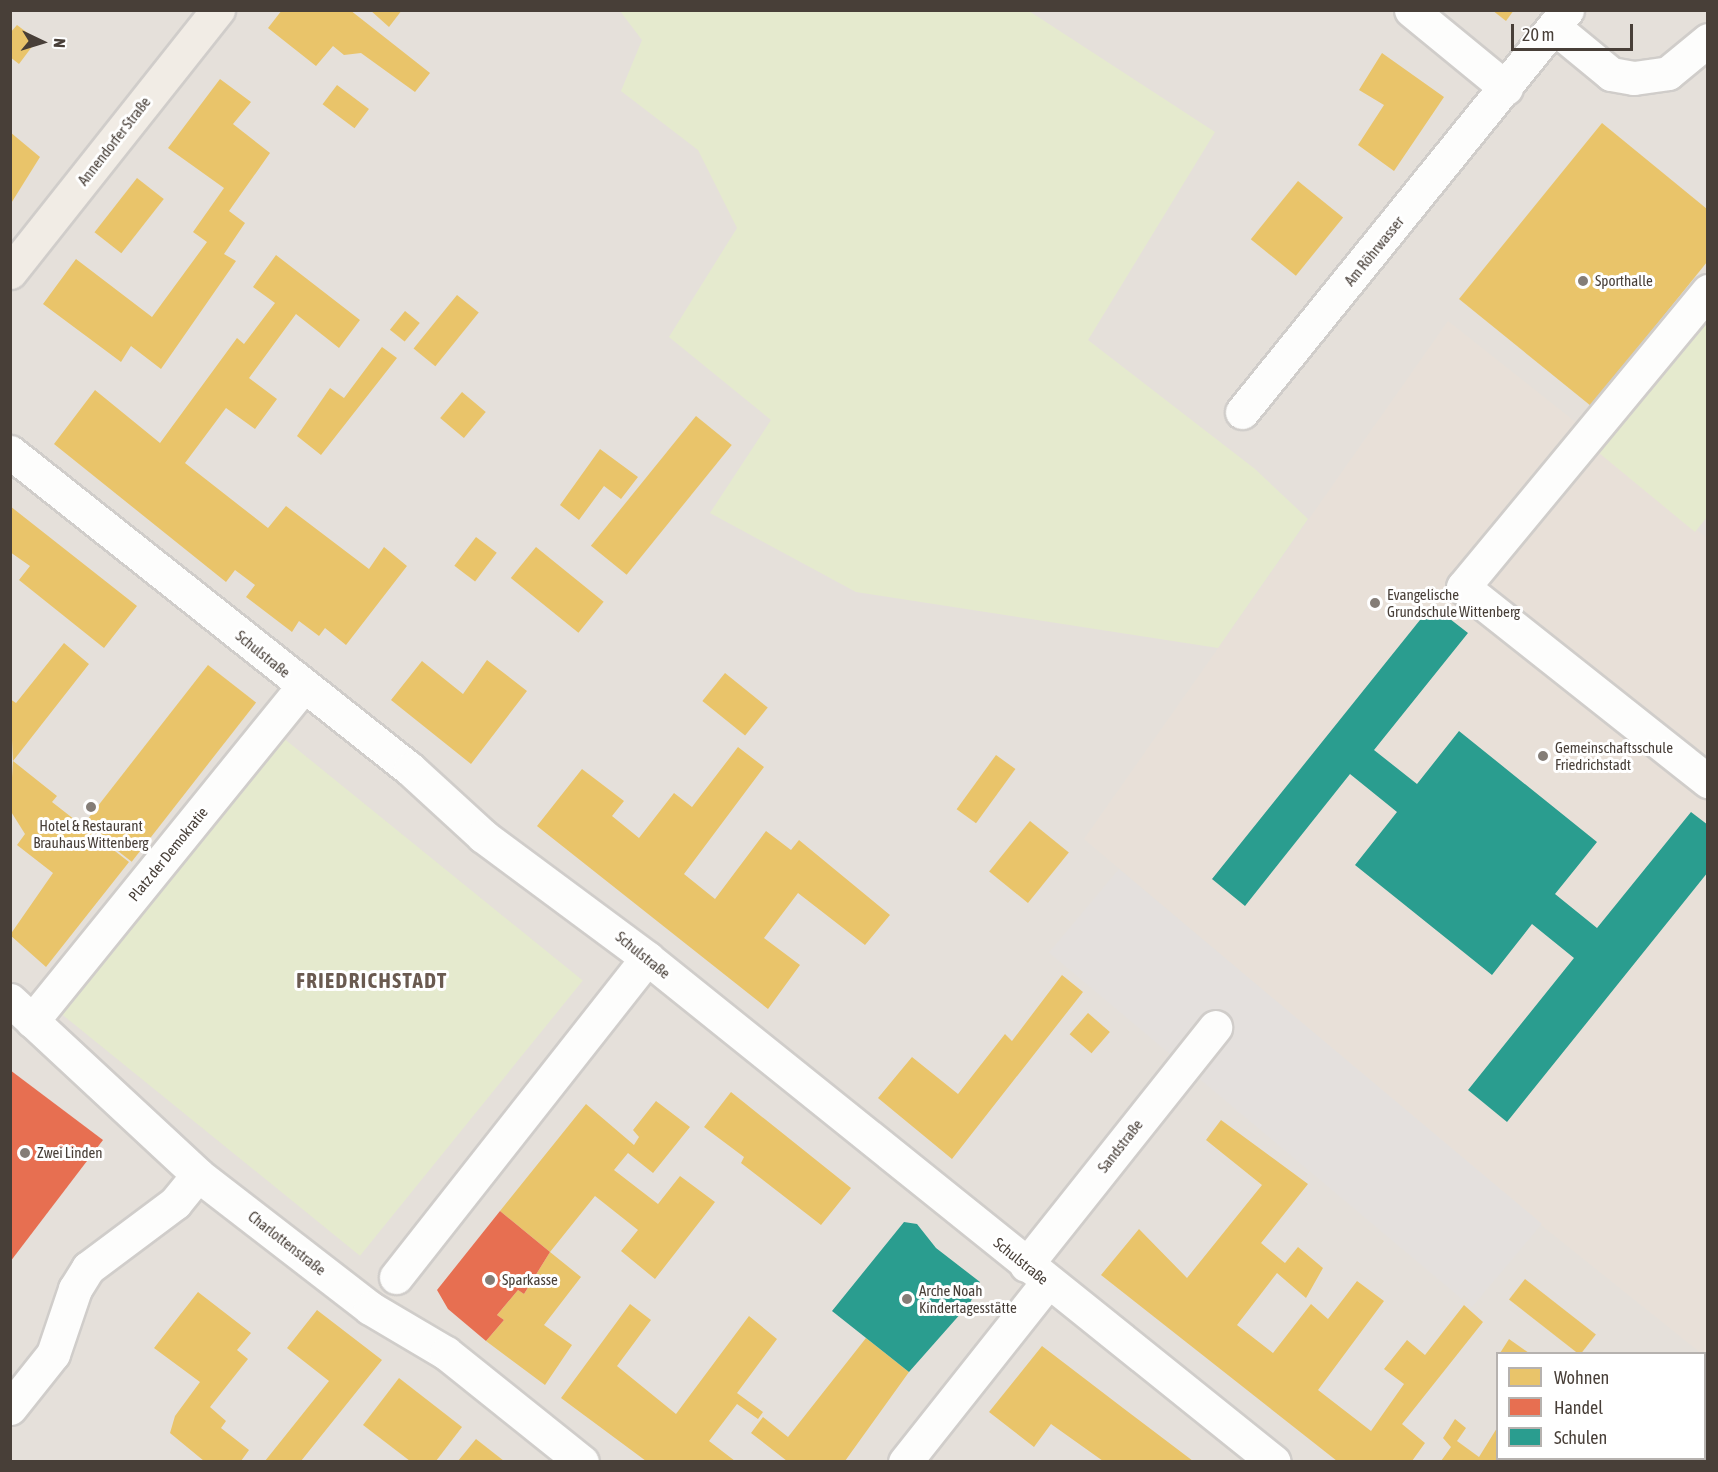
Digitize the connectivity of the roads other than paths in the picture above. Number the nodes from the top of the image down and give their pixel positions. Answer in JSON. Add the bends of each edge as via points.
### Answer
{"nodes":[{"id":1,"x":218,"y":10,"type":"edge"},
{"id":2,"x":1411,"y":10,"type":"edge"},
{"id":3,"x":1561,"y":19,"type":"edge"},
{"id":4,"x":1707,"y":40,"type":"edge"},
{"id":5,"x":1506,"y":88,"type":"junction"},
{"id":6,"x":10,"y":272,"type":"edge"},
{"id":7,"x":1707,"y":291,"type":"edge"},
{"id":8,"x":1242,"y":412,"type":"dead end"},
{"id":9,"x":10,"y":452,"type":"edge"},
{"id":10,"x":303,"y":686,"type":"junction"},
{"id":11,"x":1707,"y":781,"type":"edge"},
{"id":12,"x":647,"y":958,"type":"junction"},
{"id":13,"x":21,"y":1011,"type":"edge"},
{"id":14,"x":1215,"y":1027,"type":"dead end"},
{"id":15,"x":198,"y":1174,"type":"junction"},
{"id":16,"x":1037,"y":1274,"type":"junction"},
{"id":17,"x":396,"y":1277,"type":"dead end"},
{"id":18,"x":10,"y":1408,"type":"edge"},
{"id":19,"x":582,"y":1461,"type":"edge"},
{"id":20,"x":905,"y":1461,"type":"edge"},
{"id":21,"x":1274,"y":1461,"type":"edge"}],
"edges":[{"from":1,"to":6,"type":"main road","name":"Annendorfer Straße"},
{"from":2,"to":5,"type":"street"},
{"from":3,"to":4,"type":"street","via":[[1611,74],[1634,78],[1668,73]]},
{"from":3,"to":5,"type":"street","name":"Am Röhrwasser"},
{"from":5,"to":8,"type":"street","name":"Am Röhrwasser"},
{"from":7,"to":11,"type":"street","via":[[1463,587]]},
{"from":9,"to":10,"type":"street","name":"Schulstraße"},
{"from":10,"to":12,"type":"street","name":"Schulstraße","via":[[410,769],[483,836]]},
{"from":10,"to":13,"type":"street","name":"Platz der Demokratie"},
{"from":12,"to":16,"type":"street","name":"Schulstraße"},
{"from":12,"to":17,"type":"street"},
{"from":13,"to":15,"type":"street","name":"Charlottenstraße"},
{"from":14,"to":16,"type":"street","name":"Sandstraße"},
{"from":15,"to":18,"type":"street","via":[[175,1203],[88,1268],[75,1288],[53,1354]]},
{"from":15,"to":19,"type":"street","name":"Charlottenstraße","via":[[370,1308],[446,1353]]},
{"from":16,"to":20,"type":"street","name":"Sandstraße"},
{"from":16,"to":21,"type":"street","name":"Schulstraße"}]}
